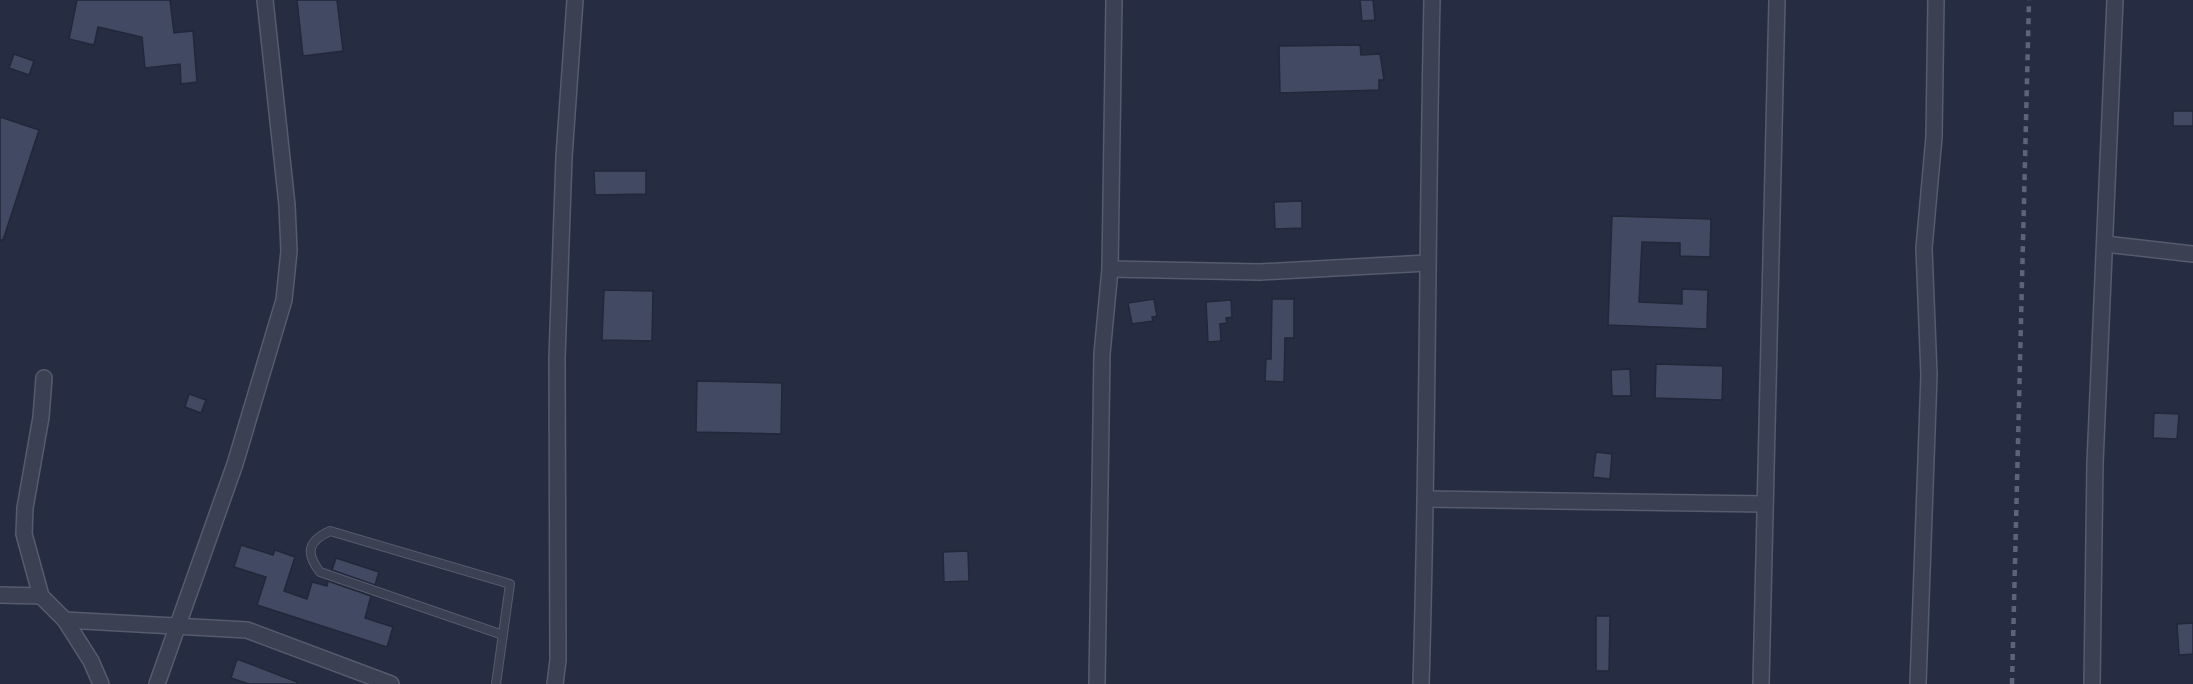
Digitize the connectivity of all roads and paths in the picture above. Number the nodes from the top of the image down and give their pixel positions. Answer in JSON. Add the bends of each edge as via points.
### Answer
{"nodes":[{"id":1,"x":265,"y":0,"type":"edge"},
{"id":2,"x":575,"y":0,"type":"edge"},
{"id":3,"x":1114,"y":0,"type":"edge"},
{"id":4,"x":1432,"y":0,"type":"edge"},
{"id":5,"x":1777,"y":0,"type":"edge"},
{"id":6,"x":1936,"y":0,"type":"edge"},
{"id":7,"x":2115,"y":0,"type":"edge"},
{"id":8,"x":2105,"y":244,"type":"junction"},
{"id":9,"x":2193,"y":254,"type":"edge"},
{"id":10,"x":1426,"y":263,"type":"junction"},
{"id":11,"x":1110,"y":269,"type":"junction"},
{"id":12,"x":44,"y":378,"type":"dead end"},
{"id":13,"x":1427,"y":499,"type":"junction"},
{"id":14,"x":1765,"y":504,"type":"junction"},
{"id":15,"x":0,"y":595,"type":"edge"},
{"id":16,"x":41,"y":596,"type":"junction"},
{"id":17,"x":65,"y":621,"type":"junction"},
{"id":18,"x":180,"y":625,"type":"junction"},
{"id":19,"x":503,"y":635,"type":"junction"},
{"id":20,"x":101,"y":684,"type":"edge"},
{"id":21,"x":158,"y":684,"type":"edge"},
{"id":22,"x":391,"y":684,"type":"edge"},
{"id":23,"x":496,"y":684,"type":"edge"},
{"id":24,"x":555,"y":684,"type":"edge"},
{"id":25,"x":1097,"y":684,"type":"edge"},
{"id":26,"x":1421,"y":684,"type":"edge"},
{"id":27,"x":1761,"y":684,"type":"edge"},
{"id":28,"x":1918,"y":684,"type":"edge"},
{"id":29,"x":2092,"y":684,"type":"edge"}],
"edges":[{"from":1,"to":18,"type":"street","via":[[287,205],[289,251],[284,300],[235,464]]},
{"from":2,"to":24,"type":"street","via":[[564,157],[557,358]]},
{"from":3,"to":11,"type":"street"},
{"from":4,"to":10,"type":"street"},
{"from":5,"to":14,"type":"street"},
{"from":6,"to":28,"type":"street","via":[[1934,137],[1924,248],[1929,375]]},
{"from":7,"to":8,"type":"street"},
{"from":8,"to":9,"type":"street"},
{"from":8,"to":29,"type":"street","via":[[2095,463]]},
{"from":10,"to":11,"type":"street","via":[[1260,272]]},
{"from":10,"to":13,"type":"street"},
{"from":11,"to":25,"type":"street","via":[[1102,354]]},
{"from":12,"to":16,"type":"street","via":[[24,534]]},
{"from":13,"to":14,"type":"street"},
{"from":13,"to":26,"type":"street"},
{"from":14,"to":27,"type":"street"},
{"from":15,"to":16,"type":"street"},
{"from":16,"to":17,"type":"street"},
{"from":17,"to":18,"type":"street"},
{"from":17,"to":20,"type":"street"},
{"from":18,"to":21,"type":"street"},
{"from":18,"to":22,"type":"street","via":[[247,630]]},
{"from":19,"to":19,"type":"lane","via":[[510,584],[330,531],[318,536],[310,549],[311,561],[320,572]]},
{"from":19,"to":23,"type":"lane"}]}
